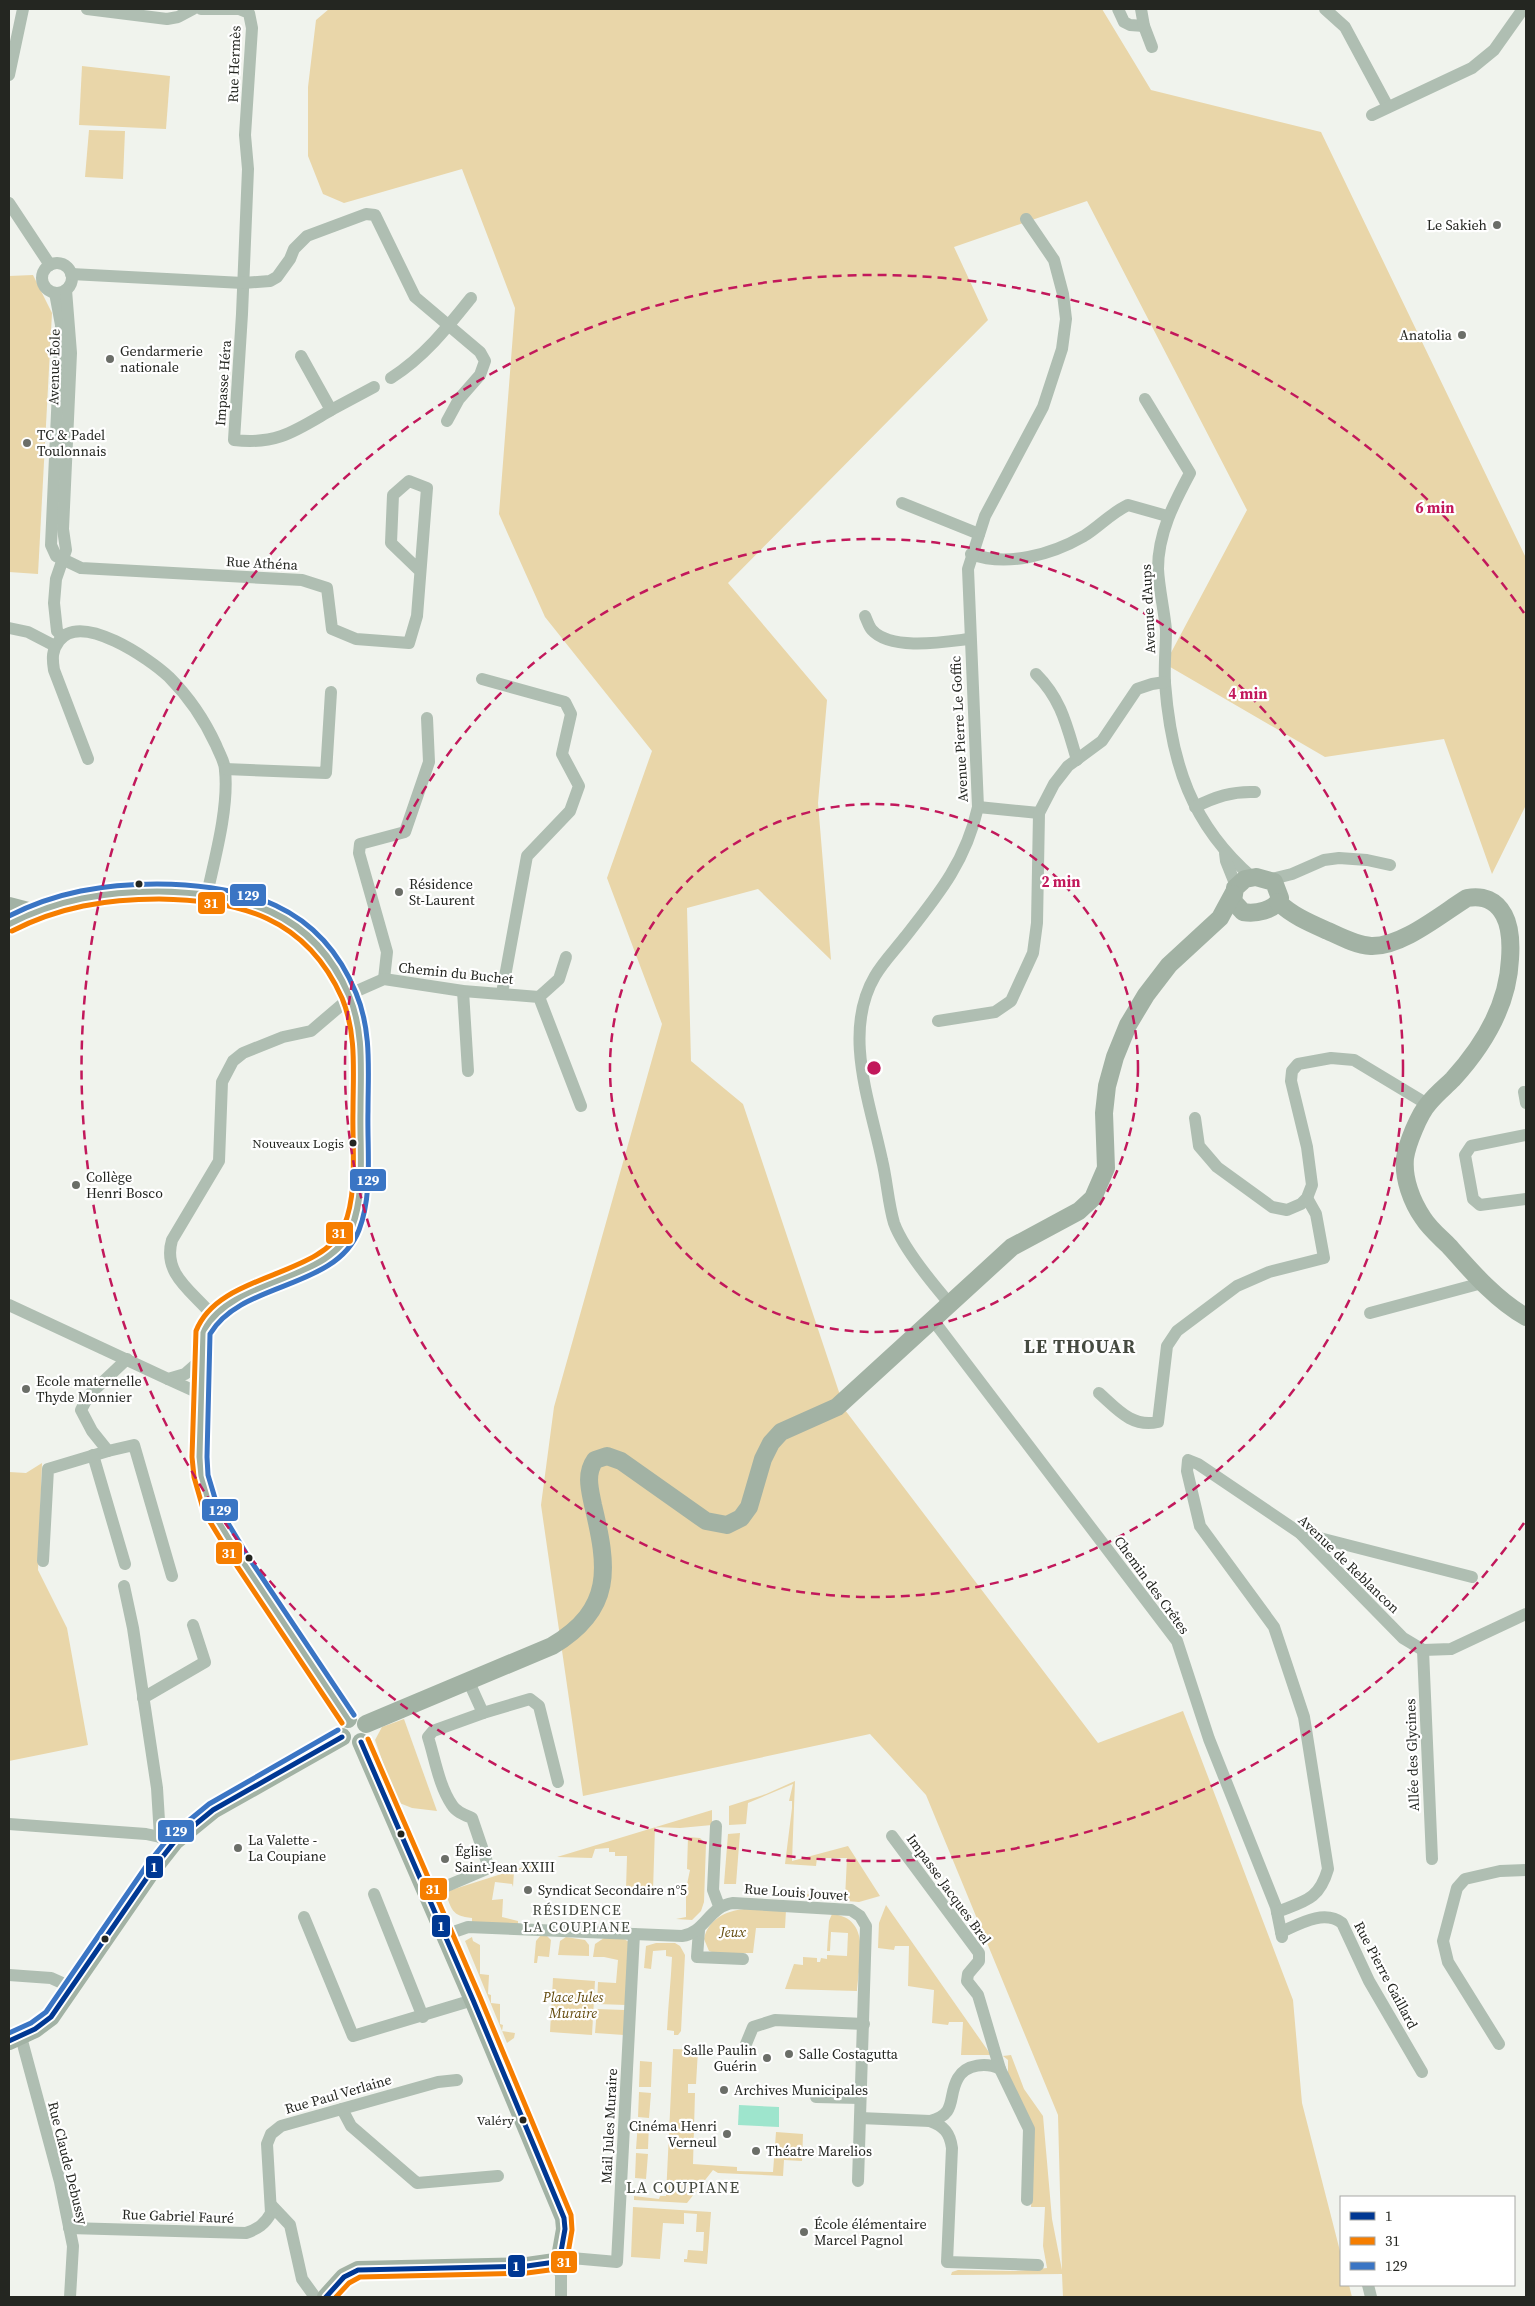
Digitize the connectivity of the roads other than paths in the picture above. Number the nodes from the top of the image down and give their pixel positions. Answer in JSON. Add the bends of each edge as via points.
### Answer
{"nodes":[{"id":1,"x":23,"y":9,"type":"edge"},
{"id":2,"x":87,"y":9,"type":"edge"},
{"id":3,"x":193,"y":9,"type":"edge"},
{"id":4,"x":201,"y":9,"type":"edge"},
{"id":5,"x":1118,"y":9,"type":"edge"},
{"id":6,"x":1141,"y":9,"type":"edge"},
{"id":7,"x":1325,"y":9,"type":"edge"},
{"id":8,"x":1523,"y":9,"type":"edge"},
{"id":9,"x":1144,"y":26,"type":"junction"},
{"id":10,"x":1152,"y":47,"type":"dead end"},
{"id":11,"x":9,"y":75,"type":"edge"},
{"id":12,"x":1388,"y":107,"type":"junction"},
{"id":13,"x":1372,"y":114,"type":"dead end"},
{"id":14,"x":9,"y":203,"type":"edge"},
{"id":15,"x":1026,"y":219,"type":"dead end"},
{"id":16,"x":50,"y":265,"type":"junction"},
{"id":17,"x":71,"y":274,"type":"junction"},
{"id":18,"x":243,"y":283,"type":"junction"},
{"id":19,"x":60,"y":291,"type":"junction"},
{"id":20,"x":471,"y":298,"type":"dead end"},
{"id":21,"x":449,"y":326,"type":"junction"},
{"id":22,"x":301,"y":356,"type":"dead end"},
{"id":23,"x":391,"y":378,"type":"dead end"},
{"id":24,"x":374,"y":387,"type":"dead end"},
{"id":25,"x":1146,"y":399,"type":"dead end"},
{"id":26,"x":331,"y":410,"type":"junction"},
{"id":27,"x":447,"y":421,"type":"dead end"},
{"id":28,"x":902,"y":503,"type":"dead end"},
{"id":29,"x":1167,"y":516,"type":"junction"},
{"id":30,"x":979,"y":534,"type":"junction"},
{"id":31,"x":971,"y":554,"type":"junction"},
{"id":32,"x":63,"y":561,"type":"junction"},
{"id":33,"x":420,"y":571,"type":"junction"},
{"id":34,"x":865,"y":616,"type":"dead end"},
{"id":35,"x":9,"y":628,"type":"edge"},
{"id":36,"x":969,"y":639,"type":"junction"},
{"id":37,"x":59,"y":641,"type":"junction"},
{"id":38,"x":1036,"y":674,"type":"dead end"},
{"id":39,"x":482,"y":679,"type":"dead end"},
{"id":40,"x":1165,"y":682,"type":"junction"},
{"id":41,"x":331,"y":692,"type":"dead end"},
{"id":42,"x":427,"y":718,"type":"dead end"},
{"id":43,"x":88,"y":759,"type":"dead end"},
{"id":44,"x":1076,"y":760,"type":"junction"},
{"id":45,"x":225,"y":769,"type":"junction"},
{"id":46,"x":1255,"y":792,"type":"dead end"},
{"id":47,"x":978,"y":807,"type":"junction"},
{"id":48,"x":1195,"y":807,"type":"junction"},
{"id":49,"x":1039,"y":813,"type":"junction"},
{"id":50,"x":1225,"y":853,"type":"junction"},
{"id":51,"x":1390,"y":865,"type":"dead end"},
{"id":52,"x":1234,"y":890,"type":"junction"},
{"id":53,"x":1268,"y":892,"type":"junction"},
{"id":54,"x":207,"y":894,"type":"junction"},
{"id":55,"x":9,"y":906,"type":"edge"},
{"id":56,"x":32,"y":912,"type":"junction"},
{"id":57,"x":1243,"y":912,"type":"junction"},
{"id":58,"x":1220,"y":918,"type":"junction"},
{"id":59,"x":9,"y":924,"type":"edge"},
{"id":60,"x":566,"y":957,"type":"dead end"},
{"id":61,"x":384,"y":979,"type":"junction"},
{"id":62,"x":463,"y":990,"type":"junction"},
{"id":63,"x":502,"y":993,"type":"junction"},
{"id":64,"x":539,"y":997,"type":"junction"},
{"id":65,"x":352,"y":998,"type":"junction"},
{"id":66,"x":938,"y":1021,"type":"dead end"},
{"id":67,"x":468,"y":1071,"type":"dead end"},
{"id":68,"x":1428,"y":1104,"type":"junction"},
{"id":69,"x":581,"y":1106,"type":"dead end"},
{"id":70,"x":1195,"y":1118,"type":"dead end"},
{"id":71,"x":1526,"y":1134,"type":"edge"},
{"id":72,"x":1307,"y":1198,"type":"junction"},
{"id":73,"x":1526,"y":1198,"type":"edge"},
{"id":74,"x":1482,"y":1283,"type":"junction"},
{"id":75,"x":950,"y":1304,"type":"junction"},
{"id":76,"x":9,"y":1305,"type":"edge"},
{"id":77,"x":1370,"y":1313,"type":"dead end"},
{"id":78,"x":212,"y":1315,"type":"junction"},
{"id":79,"x":1526,"y":1317,"type":"edge"},
{"id":80,"x":933,"y":1320,"type":"junction"},
{"id":81,"x":127,"y":1359,"type":"junction"},
{"id":82,"x":202,"y":1359,"type":"junction"},
{"id":83,"x":168,"y":1379,"type":"junction"},
{"id":84,"x":201,"y":1394,"type":"junction"},
{"id":85,"x":1099,"y":1394,"type":"dead end"},
{"id":86,"x":108,"y":1451,"type":"junction"},
{"id":87,"x":93,"y":1456,"type":"junction"},
{"id":88,"x":1300,"y":1533,"type":"junction"},
{"id":89,"x":43,"y":1561,"type":"dead end"},
{"id":90,"x":125,"y":1564,"type":"dead end"},
{"id":91,"x":172,"y":1576,"type":"dead end"},
{"id":92,"x":1472,"y":1577,"type":"dead end"},
{"id":93,"x":124,"y":1586,"type":"dead end"},
{"id":94,"x":1526,"y":1614,"type":"edge"},
{"id":95,"x":193,"y":1625,"type":"dead end"},
{"id":96,"x":1423,"y":1650,"type":"junction"},
{"id":97,"x":468,"y":1680,"type":"junction"},
{"id":98,"x":143,"y":1698,"type":"junction"},
{"id":99,"x":483,"y":1713,"type":"junction"},
{"id":100,"x":348,"y":1719,"type":"junction"},
{"id":101,"x":366,"y":1724,"type":"junction"},
{"id":102,"x":342,"y":1737,"type":"junction"},
{"id":103,"x":361,"y":1742,"type":"junction"},
{"id":104,"x":558,"y":1782,"type":"dead end"},
{"id":105,"x":9,"y":1824,"type":"edge"},
{"id":106,"x":716,"y":1826,"type":"dead end"},
{"id":107,"x":892,"y":1836,"type":"dead end"},
{"id":108,"x":165,"y":1842,"type":"junction"},
{"id":109,"x":1432,"y":1859,"type":"dead end"},
{"id":110,"x":1526,"y":1870,"type":"edge"},
{"id":111,"x":374,"y":1894,"type":"dead end"},
{"id":112,"x":428,"y":1894,"type":"junction"},
{"id":113,"x":719,"y":1906,"type":"junction"},
{"id":114,"x":1277,"y":1912,"type":"junction"},
{"id":115,"x":304,"y":1917,"type":"dead end"},
{"id":116,"x":699,"y":1930,"type":"junction"},
{"id":117,"x":634,"y":1934,"type":"junction"},
{"id":118,"x":1282,"y":1935,"type":"joint"},
{"id":119,"x":445,"y":1936,"type":"junction"},
{"id":120,"x":743,"y":1959,"type":"dead end"},
{"id":121,"x":9,"y":1975,"type":"edge"},
{"id":122,"x":71,"y":1987,"type":"junction"},
{"id":123,"x":473,"y":2000,"type":"junction"},
{"id":124,"x":423,"y":2017,"type":"junction"},
{"id":125,"x":864,"y":2024,"type":"junction"},
{"id":126,"x":15,"y":2039,"type":"edge"},
{"id":127,"x":746,"y":2044,"type":"dead end"},
{"id":128,"x":1499,"y":2044,"type":"dead end"},
{"id":129,"x":1000,"y":2069,"type":"junction"},
{"id":130,"x":1422,"y":2072,"type":"dead end"},
{"id":131,"x":457,"y":2080,"type":"dead end"},
{"id":132,"x":816,"y":2097,"type":"dead end"},
{"id":133,"x":860,"y":2098,"type":"junction"},
{"id":134,"x":342,"y":2109,"type":"junction"},
{"id":135,"x":860,"y":2118,"type":"junction"},
{"id":136,"x":930,"y":2122,"type":"junction"},
{"id":137,"x":498,"y":2176,"type":"dead end"},
{"id":138,"x":858,"y":2181,"type":"dead end"},
{"id":139,"x":1027,"y":2200,"type":"dead end"},
{"id":140,"x":272,"y":2206,"type":"junction"},
{"id":141,"x":69,"y":2228,"type":"junction"},
{"id":142,"x":554,"y":2257,"type":"junction"},
{"id":143,"x":1038,"y":2265,"type":"dead end"},
{"id":144,"x":70,"y":2297,"type":"edge"},
{"id":145,"x":315,"y":2297,"type":"edge"},
{"id":146,"x":326,"y":2297,"type":"edge"},
{"id":147,"x":561,"y":2297,"type":"edge"}],
"edges":[{"from":1,"to":11,"type":"street"},
{"from":2,"to":3,"type":"street","via":[[168,19]]},
{"from":4,"to":18,"type":"street","name":"Rue Hermès","via":[[238,9],[249,13],[252,28],[245,135],[248,170]]},
{"from":5,"to":9,"type":"street","via":[[1124,22]]},
{"from":6,"to":9,"type":"street"},
{"from":7,"to":12,"type":"street","via":[[1345,27]]},
{"from":8,"to":12,"type":"street","via":[[1494,50],[1472,68]]},
{"from":9,"to":10,"type":"street"},
{"from":12,"to":13,"type":"street"},
{"from":14,"to":16,"type":"street"},
{"from":15,"to":30,"type":"street","name":"Avenue Pierre Le Goffic","via":[[1054,260],[1066,319],[1062,349],[1042,407]]},
{"from":16,"to":17,"type":"street","via":[[65,266]]},
{"from":16,"to":19,"type":"street","via":[[43,272],[42,282],[48,290]]},
{"from":17,"to":18,"type":"street"},
{"from":17,"to":19,"type":"street","via":[[71,282]]},
{"from":18,"to":21,"type":"street","via":[[270,281],[278,277],[294,249],[307,236],[366,214],[375,215],[415,297]]},
{"from":18,"to":26,"type":"street","name":"Impasse Héra","via":[[234,440],[252,442],[287,435]]},
{"from":19,"to":32,"type":"street","name":"Avenue Éole","via":[[70,322],[71,353],[63,529],[66,550]]},
{"from":20,"to":21,"type":"street"},
{"from":21,"to":23,"type":"street","via":[[411,365]]},
{"from":21,"to":27,"type":"street","via":[[480,352],[485,361],[480,375],[459,399]]},
{"from":22,"to":26,"type":"street"},
{"from":24,"to":26,"type":"street"},
{"from":25,"to":29,"type":"street","name":"Avenue d'Aups","via":[[1190,473]]},
{"from":28,"to":30,"type":"street"},
{"from":29,"to":31,"type":"street","via":[[1128,505],[1113,512],[1084,536],[1045,553],[1000,560]]},
{"from":29,"to":40,"type":"street","name":"Avenue d'Aups","via":[[1158,568],[1166,630]]},
{"from":30,"to":31,"type":"street","name":"Avenue Pierre Le Goffic"},
{"from":31,"to":36,"type":"street","name":"Avenue Pierre Le Goffic","via":[[968,569]]},
{"from":32,"to":33,"type":"street","name":"Rue Athéna","via":[[81,568],[302,580],[327,588],[332,629],[356,640],[409,643],[417,616]]},
{"from":32,"to":37,"type":"street","name":"Avenue Éole","via":[[56,578],[54,603]]},
{"from":33,"to":33,"type":"street","name":"Rue Athéna","via":[[427,488],[409,481],[393,494],[391,543]]},
{"from":34,"to":36,"type":"street","via":[[873,631],[898,643]]},
{"from":35,"to":37,"type":"street"},
{"from":36,"to":47,"type":"street","name":"Avenue Pierre Le Goffic"},
{"from":37,"to":43,"type":"street","name":"Avenue Éole","via":[[52,658],[54,670]]},
{"from":37,"to":45,"type":"street","via":[[74,632],[91,632],[145,658],[192,700]]},
{"from":38,"to":44,"type":"street","via":[[1047,685],[1064,714]]},
{"from":39,"to":63,"type":"street","via":[[565,702],[571,714],[562,754],[579,786],[570,811],[527,856]]},
{"from":40,"to":44,"type":"street","via":[[1137,689],[1102,740]]},
{"from":40,"to":48,"type":"street","name":"Avenue d'Aups","via":[[1180,772]]},
{"from":41,"to":45,"type":"street","via":[[326,773]]},
{"from":42,"to":61,"type":"street","via":[[429,762],[405,832],[360,844],[359,853],[387,952]]},
{"from":44,"to":49,"type":"street","via":[[1054,784]]},
{"from":45,"to":54,"type":"street","via":[[222,824]]},
{"from":46,"to":48,"type":"street","via":[[1215,797]]},
{"from":47,"to":49,"type":"street"},
{"from":47,"to":75,"type":"street","name":"Avenue Pierre Le Goffic","via":[[972,832],[957,867],[874,976],[860,1016],[859,1041],[866,1095],[894,1224],[920,1268]]},
{"from":48,"to":50,"type":"street","name":"Avenue d'Aups"},
{"from":49,"to":66,"type":"street","via":[[1033,953],[1011,1000],[995,1012]]},
{"from":50,"to":52,"type":"street","name":"Avenue d'Aups"},
{"from":50,"to":53,"type":"street","name":"Avenue d'Aups"},
{"from":51,"to":53,"type":"street","via":[[1339,858],[1324,860],[1292,874]]},
{"from":52,"to":53,"type":"main road","via":[[1245,879]]},
{"from":52,"to":57,"type":"main road","via":[[1236,907]]},
{"from":52,"to":58,"type":"main road"},
{"from":53,"to":57,"type":"main road"},
{"from":53,"to":68,"type":"main road","via":[[1304,920],[1371,946],[1403,938],[1467,898],[1477,896],[1496,903],[1505,916],[1511,940],[1504,1001],[1491,1028],[1454,1078]]},
{"from":54,"to":56,"type":"main road","via":[[116,891],[79,896]]},
{"from":54,"to":65,"type":"main road","via":[[256,904],[288,921],[324,952]]},
{"from":55,"to":56,"type":"main road"},
{"from":56,"to":59,"type":"main road"},
{"from":57,"to":58,"type":"main road"},
{"from":58,"to":75,"type":"main road","via":[[1169,965],[1128,1025],[1107,1086],[1104,1113],[1106,1168],[1093,1198],[1079,1211],[1012,1246]]},
{"from":60,"to":64,"type":"street","via":[[559,979]]},
{"from":61,"to":62,"type":"street","name":"Chemin du Buchet"},
{"from":61,"to":65,"type":"street","name":"Chemin du Buchet","via":[[359,990]]},
{"from":62,"to":63,"type":"street","name":"Chemin du Buchet"},
{"from":62,"to":67,"type":"street"},
{"from":63,"to":64,"type":"street","name":"Chemin du Buchet"},
{"from":64,"to":69,"type":"street"},
{"from":65,"to":78,"type":"main road","via":[[361,1047],[358,1178],[352,1225],[346,1238],[331,1253]]},
{"from":65,"to":78,"type":"street","name":"Chemin du Buchet","via":[[311,1031],[283,1037],[243,1053],[233,1061],[222,1082],[219,1162],[169,1250],[176,1275]]},
{"from":68,"to":72,"type":"street","via":[[1354,1060],[1331,1058],[1298,1064],[1292,1071],[1291,1081],[1307,1147],[1312,1185]]},
{"from":68,"to":74,"type":"main road","via":[[1409,1140],[1405,1159],[1407,1183],[1424,1219]]},
{"from":70,"to":72,"type":"street","via":[[1199,1146],[1217,1167],[1272,1207],[1287,1210]]},
{"from":71,"to":73,"type":"street","via":[[1471,1146],[1465,1155],[1473,1199],[1480,1205]]},
{"from":72,"to":85,"type":"street","via":[[1316,1214],[1324,1258],[1269,1272],[1237,1286],[1177,1331],[1167,1346],[1158,1422],[1137,1423]]},
{"from":74,"to":77,"type":"street"},
{"from":74,"to":79,"type":"main road","via":[[1512,1310]]},
{"from":75,"to":80,"type":"main road"},
{"from":76,"to":81,"type":"street"},
{"from":78,"to":82,"type":"main road","via":[[203,1332]]},
{"from":80,"to":97,"type":"main road","via":[[837,1407],[781,1432],[763,1459],[749,1507],[741,1518],[727,1525],[706,1520],[613,1457],[603,1456],[595,1460],[589,1482],[604,1558],[600,1589],[589,1616],[576,1630],[552,1646]]},
{"from":80,"to":114,"type":"street","name":"Chemin des Crêtes","via":[[1177,1642],[1209,1739],[1244,1821]]},
{"from":81,"to":83,"type":"street"},
{"from":81,"to":86,"type":"street","via":[[89,1395],[81,1410],[92,1432]]},
{"from":82,"to":83,"type":"street","via":[[186,1374]]},
{"from":82,"to":84,"type":"main road"},
{"from":83,"to":84,"type":"street"},
{"from":84,"to":100,"type":"main road","via":[[200,1476],[210,1508]]},
{"from":86,"to":87,"type":"street"},
{"from":86,"to":91,"type":"street","via":[[134,1445]]},
{"from":87,"to":89,"type":"street","via":[[48,1469]]},
{"from":87,"to":90,"type":"street"},
{"from":88,"to":92,"type":"street"},
{"from":88,"to":96,"type":"street","name":"Avenue de Reblancon","via":[[1403,1638]]},
{"from":88,"to":114,"type":"street","name":"Avenue de Reblancon","via":[[1188,1460],[1187,1471],[1200,1526],[1274,1627],[1304,1717],[1328,1869],[1323,1886],[1313,1898]]},
{"from":93,"to":98,"type":"street"},
{"from":94,"to":96,"type":"street","via":[[1451,1649]]},
{"from":95,"to":98,"type":"street","via":[[205,1662]]},
{"from":96,"to":109,"type":"street","name":"Allée des Glycines"},
{"from":97,"to":99,"type":"street"},
{"from":97,"to":101,"type":"main road"},
{"from":98,"to":108,"type":"street"},
{"from":99,"to":104,"type":"street","via":[[530,1699],[539,1706]]},
{"from":99,"to":112,"type":"street","via":[[433,1731],[428,1737],[452,1805],[472,1818],[489,1868]]},
{"from":100,"to":101,"type":"main road","via":[[359,1718]]},
{"from":100,"to":102,"type":"main road","via":[[341,1728]]},
{"from":101,"to":103,"type":"main road","via":[[367,1732]]},
{"from":102,"to":103,"type":"main road","via":[[348,1742]]},
{"from":102,"to":108,"type":"main road","via":[[213,1810]]},
{"from":103,"to":112,"type":"main road"},
{"from":105,"to":108,"type":"street","via":[[72,1827]]},
{"from":106,"to":113,"type":"street","via":[[714,1890]]},
{"from":107,"to":129,"type":"street","name":"Impasse Jacques Brel","via":[[979,1953],[979,1961],[968,1974],[967,1981],[978,1995]]},
{"from":108,"to":122,"type":"main road"},
{"from":110,"to":128,"type":"street","via":[[1500,1871],[1465,1880],[1457,1888],[1443,1941],[1448,1962]]},
{"from":111,"to":124,"type":"street"},
{"from":112,"to":119,"type":"main road"},
{"from":113,"to":116,"type":"street"},
{"from":113,"to":125,"type":"street","name":"Rue Louis Jouvet","via":[[733,1902],[851,1910],[860,1916],[866,1926]]},
{"from":114,"to":118,"type":"street","name":"Chemin des Crêtes"},
{"from":115,"to":124,"type":"street","via":[[354,2036]]},
{"from":116,"to":117,"type":"street","via":[[682,1936]]},
{"from":116,"to":120,"type":"street","via":[[697,1957]]},
{"from":117,"to":119,"type":"street","via":[[468,1927]]},
{"from":117,"to":142,"type":"street","name":"Mail Jules Muraire","via":[[617,2262]]},
{"from":118,"to":130,"type":"street","name":"Rue Pierre Gaillard","via":[[1302,1922],[1320,1918],[1332,1917],[1342,1922],[1369,1981]]},
{"from":119,"to":123,"type":"main road"},
{"from":121,"to":122,"type":"street","via":[[51,1978]]},
{"from":122,"to":126,"type":"main road","via":[[52,2017]]},
{"from":123,"to":124,"type":"street"},
{"from":123,"to":142,"type":"main road","via":[[564,2218],[565,2229]]},
{"from":125,"to":127,"type":"street","via":[[775,2020],[753,2027]]},
{"from":125,"to":133,"type":"street","name":"Rue Louis Jouvet"},
{"from":126,"to":141,"type":"street","name":"Rue Claude Debussy","via":[[60,2182]]},
{"from":129,"to":136,"type":"street","via":[[980,2065],[964,2072],[958,2078],[951,2105],[940,2119]]},
{"from":129,"to":139,"type":"street","via":[[1029,2129]]},
{"from":131,"to":134,"type":"street","name":"Rue Paul Verlaine","via":[[438,2082]]},
{"from":132,"to":133,"type":"street"},
{"from":133,"to":135,"type":"street","name":"Rue Louis Jouvet"},
{"from":134,"to":137,"type":"street","via":[[351,2126],[417,2183]]},
{"from":134,"to":140,"type":"street","name":"Rue Paul Verlaine","via":[[281,2126],[272,2134],[266,2156]]},
{"from":135,"to":136,"type":"street"},
{"from":135,"to":138,"type":"street","name":"Rue Louis Jouvet"},
{"from":136,"to":143,"type":"street","via":[[941,2125],[950,2137],[952,2148],[947,2262]]},
{"from":140,"to":141,"type":"street","name":"Rue Gabriel Fauré","via":[[266,2223],[246,2233]]},
{"from":140,"to":145,"type":"street","via":[[290,2225],[302,2279]]},
{"from":141,"to":144,"type":"street","name":"Rue Claude Debussy","via":[[73,2246]]},
{"from":142,"to":146,"type":"main road","via":[[358,2270],[344,2277]]},
{"from":142,"to":147,"type":"street"}]}
